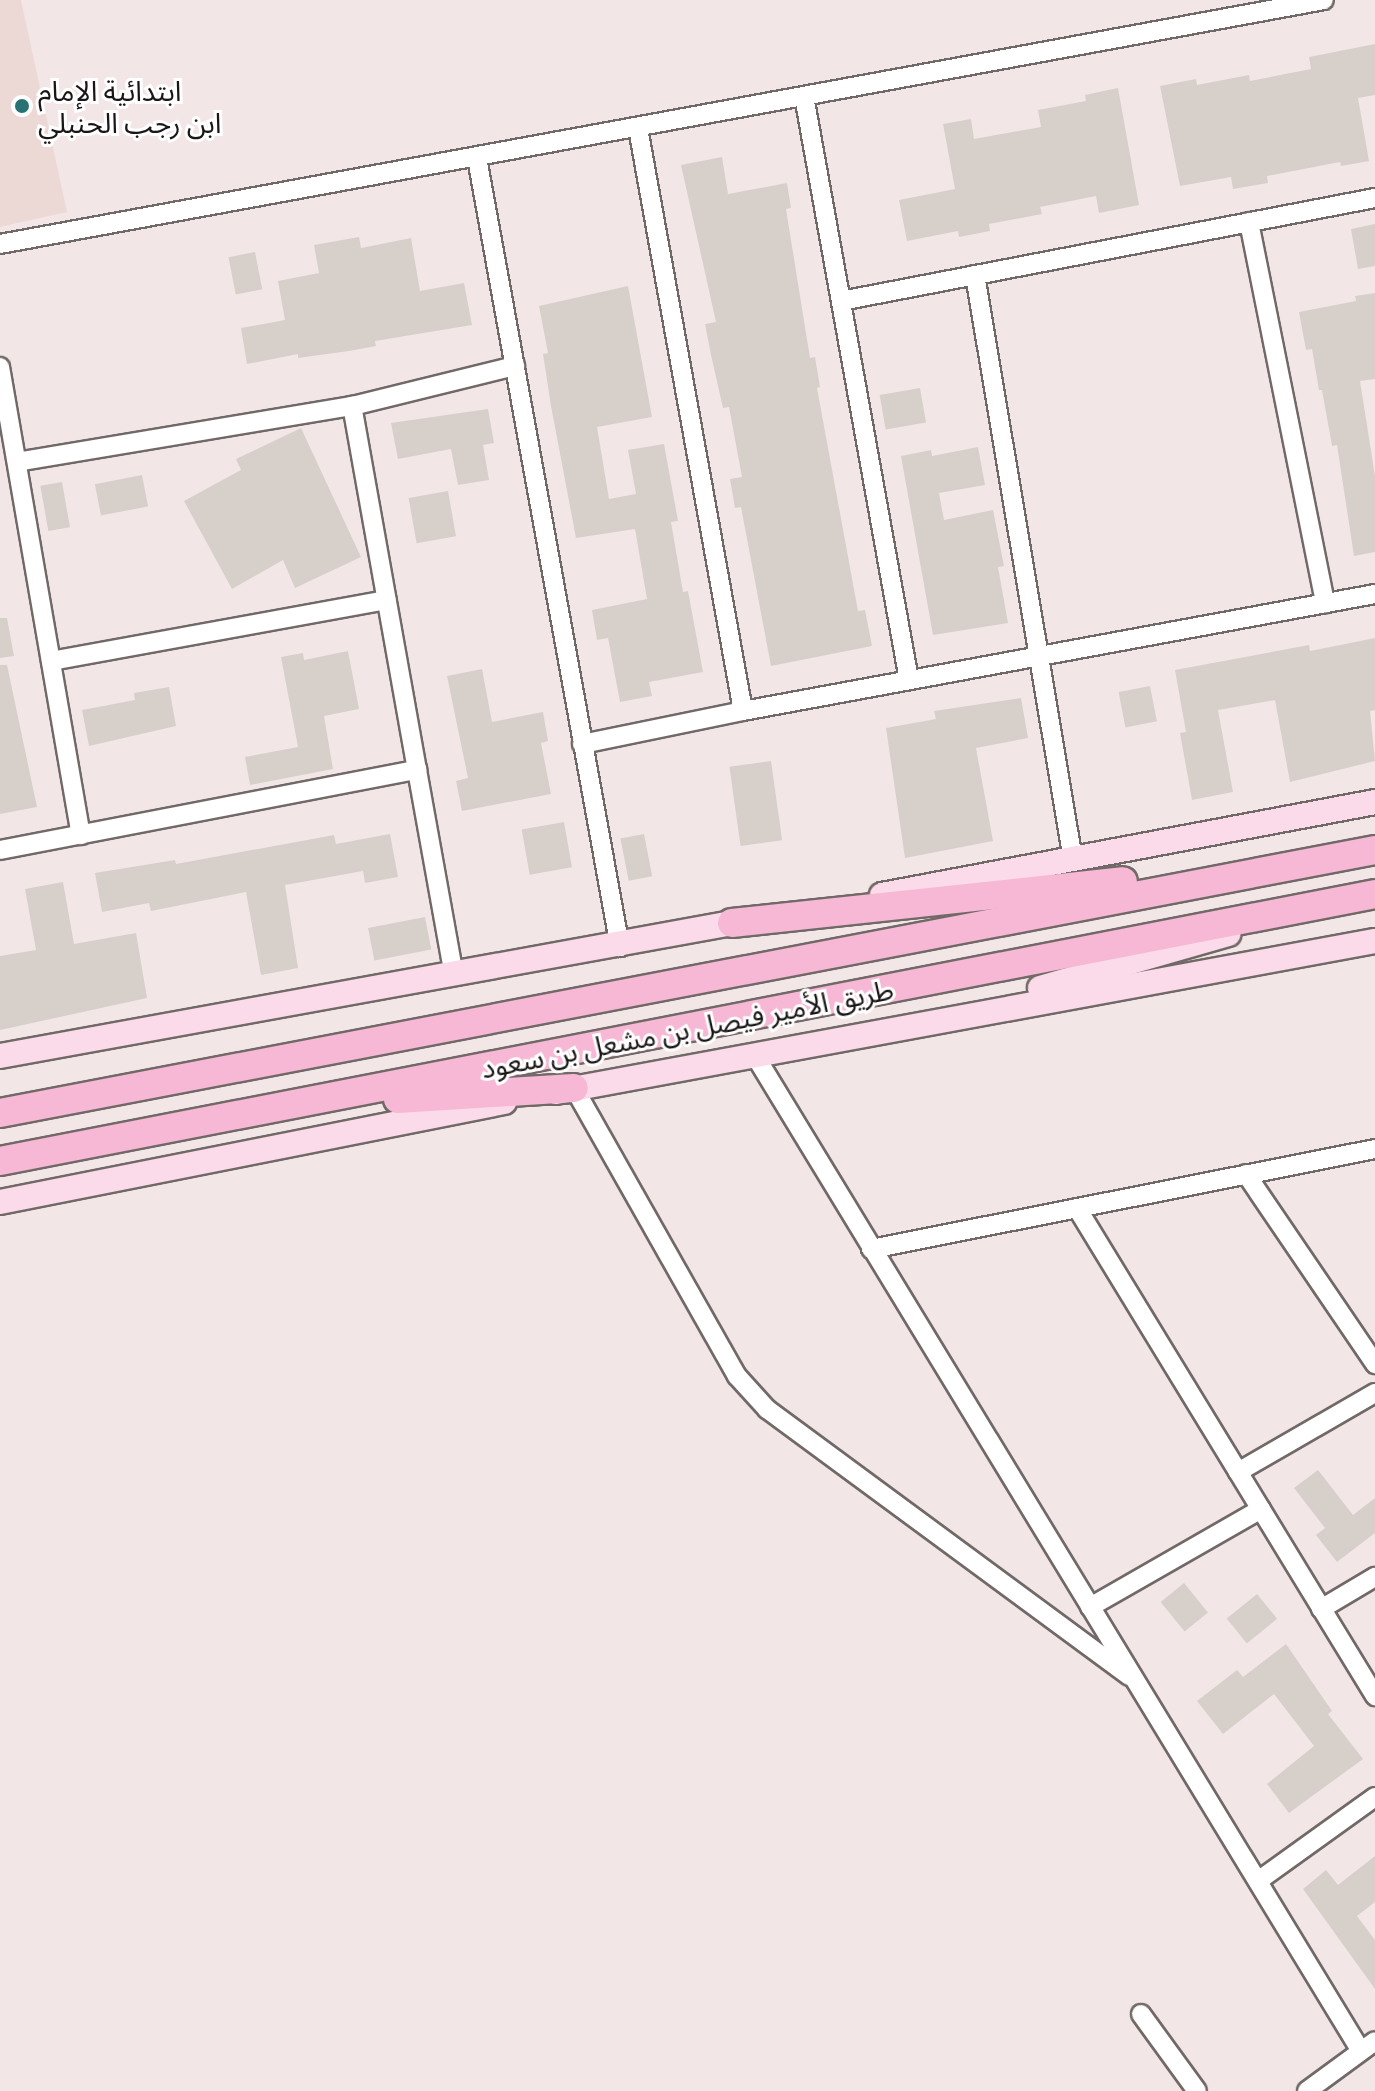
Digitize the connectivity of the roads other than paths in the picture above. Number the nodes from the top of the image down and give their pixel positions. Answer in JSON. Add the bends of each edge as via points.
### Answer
{"nodes":[{"id":1,"x":1324,"y":0,"type":"edge"},
{"id":2,"x":804,"y":96,"type":"junction"},
{"id":3,"x":638,"y":128,"type":"junction"},
{"id":4,"x":477,"y":158,"type":"junction"},
{"id":5,"x":1375,"y":198,"type":"edge"},
{"id":6,"x":1249,"y":222,"type":"junction"},
{"id":7,"x":0,"y":244,"type":"edge"},
{"id":8,"x":975,"y":275,"type":"junction"},
{"id":9,"x":841,"y":301,"type":"junction"},
{"id":10,"x":515,"y":366,"type":"junction"},
{"id":11,"x":0,"y":367,"type":"edge"},
{"id":12,"x":352,"y":406,"type":"junction"},
{"id":13,"x":17,"y":462,"type":"junction"},
{"id":14,"x":1375,"y":594,"type":"edge"},
{"id":15,"x":387,"y":600,"type":"junction"},
{"id":16,"x":1325,"y":603,"type":"junction"},
{"id":17,"x":1041,"y":656,"type":"junction"},
{"id":18,"x":51,"y":661,"type":"junction"},
{"id":19,"x":909,"y":680,"type":"junction"},
{"id":20,"x":743,"y":711,"type":"junction"},
{"id":21,"x":582,"y":744,"type":"junction"},
{"id":22,"x":417,"y":770,"type":"junction"},
{"id":23,"x":1375,"y":802,"type":"edge"},
{"id":24,"x":81,"y":835,"type":"junction"},
{"id":25,"x":0,"y":850,"type":"edge"},
{"id":26,"x":1375,"y":850,"type":"edge"},
{"id":27,"x":1073,"y":860,"type":"junction"},
{"id":28,"x":1314,"y":861,"type":"junction"},
{"id":29,"x":1375,"y":894,"type":"edge"},
{"id":30,"x":1344,"y":900,"type":"junction"},
{"id":31,"x":732,"y":923,"type":"junction"},
{"id":32,"x":1375,"y":941,"type":"edge"},
{"id":33,"x":619,"y":946,"type":"junction"},
{"id":34,"x":454,"y":976,"type":"junction"},
{"id":35,"x":911,"y":1025,"type":"junction"},
{"id":36,"x":754,"y":1054,"type":"junction"},
{"id":37,"x":0,"y":1056,"type":"edge"},
{"id":38,"x":574,"y":1088,"type":"junction"},
{"id":39,"x":281,"y":1107,"type":"junction"},
{"id":40,"x":0,"y":1113,"type":"edge"},
{"id":41,"x":1375,"y":1149,"type":"edge"},
{"id":42,"x":0,"y":1161,"type":"edge"},
{"id":43,"x":1246,"y":1174,"type":"junction"},
{"id":44,"x":0,"y":1202,"type":"edge"},
{"id":45,"x":1077,"y":1208,"type":"junction"},
{"id":46,"x":871,"y":1249,"type":"junction"},
{"id":47,"x":1375,"y":1364,"type":"edge"},
{"id":48,"x":1375,"y":1393,"type":"edge"},
{"id":49,"x":1238,"y":1472,"type":"junction"},
{"id":50,"x":1261,"y":1509,"type":"junction"},
{"id":51,"x":1375,"y":1577,"type":"edge"},
{"id":52,"x":1090,"y":1607,"type":"junction"},
{"id":53,"x":1321,"y":1609,"type":"junction"},
{"id":54,"x":1135,"y":1681,"type":"junction"},
{"id":55,"x":1375,"y":1696,"type":"edge"},
{"id":56,"x":1375,"y":1797,"type":"edge"},
{"id":57,"x":1258,"y":1881,"type":"junction"},
{"id":58,"x":1141,"y":2014,"type":"dead end"},
{"id":59,"x":1368,"y":2046,"type":"edge"},
{"id":60,"x":1197,"y":2091,"type":"edge"},
{"id":61,"x":1307,"y":2091,"type":"edge"}],
"edges":[{"from":1,"to":2,"type":"street"},
{"from":2,"to":3,"type":"street"},
{"from":2,"to":9,"type":"street"},
{"from":3,"to":4,"type":"street"},
{"from":3,"to":20,"type":"street"},
{"from":4,"to":7,"type":"street"},
{"from":4,"to":10,"type":"street"},
{"from":5,"to":6,"type":"street"},
{"from":6,"to":8,"type":"street"},
{"from":6,"to":16,"type":"street"},
{"from":8,"to":9,"type":"street"},
{"from":8,"to":17,"type":"street"},
{"from":9,"to":19,"type":"street"},
{"from":10,"to":12,"type":"street"},
{"from":10,"to":21,"type":"street"},
{"from":11,"to":13,"type":"street"},
{"from":12,"to":13,"type":"street"},
{"from":12,"to":15,"type":"street"},
{"from":13,"to":18,"type":"street"},
{"from":14,"to":16,"type":"street"},
{"from":15,"to":18,"type":"street"},
{"from":15,"to":22,"type":"street"},
{"from":16,"to":17,"type":"street"},
{"from":17,"to":19,"type":"street"},
{"from":17,"to":27,"type":"street"},
{"from":18,"to":24,"type":"street"},
{"from":19,"to":20,"type":"street"},
{"from":20,"to":21,"type":"street"},
{"from":21,"to":33,"type":"street"},
{"from":22,"to":24,"type":"street"},
{"from":22,"to":34,"type":"street"},
{"from":23,"to":27,"type":"main road"},
{"from":24,"to":25,"type":"street"},
{"from":26,"to":28,"type":"main road","name":"طريق الأمير فيصل بن مشعل بن سعود"},
{"from":27,"to":31,"type":"main road"},
{"from":28,"to":31,"type":"main road"},
{"from":28,"to":40,"type":"main road","name":"طريق الأمير فيصل بن مشعل بن سعود"},
{"from":29,"to":30,"type":"main road","name":"طريق الأمير فيصل بن مشعل بن سعود"},
{"from":30,"to":35,"type":"main road"},
{"from":30,"to":39,"type":"main road","name":"طريق الأمير فيصل بن مشعل بن سعود"},
{"from":31,"to":33,"type":"main road"},
{"from":32,"to":35,"type":"main road"},
{"from":33,"to":34,"type":"main road"},
{"from":34,"to":37,"type":"main road"},
{"from":35,"to":36,"type":"main road"},
{"from":36,"to":38,"type":"main road"},
{"from":36,"to":46,"type":"street"},
{"from":38,"to":39,"type":"main road"},
{"from":38,"to":44,"type":"main road"},
{"from":38,"to":54,"type":"street","via":[[737,1376],[767,1409]]},
{"from":39,"to":42,"type":"main road","name":"طريق الأمير فيصل بن مشعل بن سعود"},
{"from":41,"to":43,"type":"street"},
{"from":43,"to":45,"type":"street"},
{"from":43,"to":47,"type":"street"},
{"from":45,"to":46,"type":"street"},
{"from":45,"to":49,"type":"street"},
{"from":46,"to":52,"type":"street"},
{"from":48,"to":49,"type":"street"},
{"from":49,"to":50,"type":"street"},
{"from":50,"to":52,"type":"street"},
{"from":50,"to":53,"type":"street"},
{"from":51,"to":53,"type":"street"},
{"from":52,"to":54,"type":"street"},
{"from":53,"to":55,"type":"street"},
{"from":54,"to":57,"type":"street"},
{"from":56,"to":57,"type":"street"},
{"from":57,"to":59,"type":"street"},
{"from":58,"to":60,"type":"street"},
{"from":59,"to":61,"type":"street"}]}
